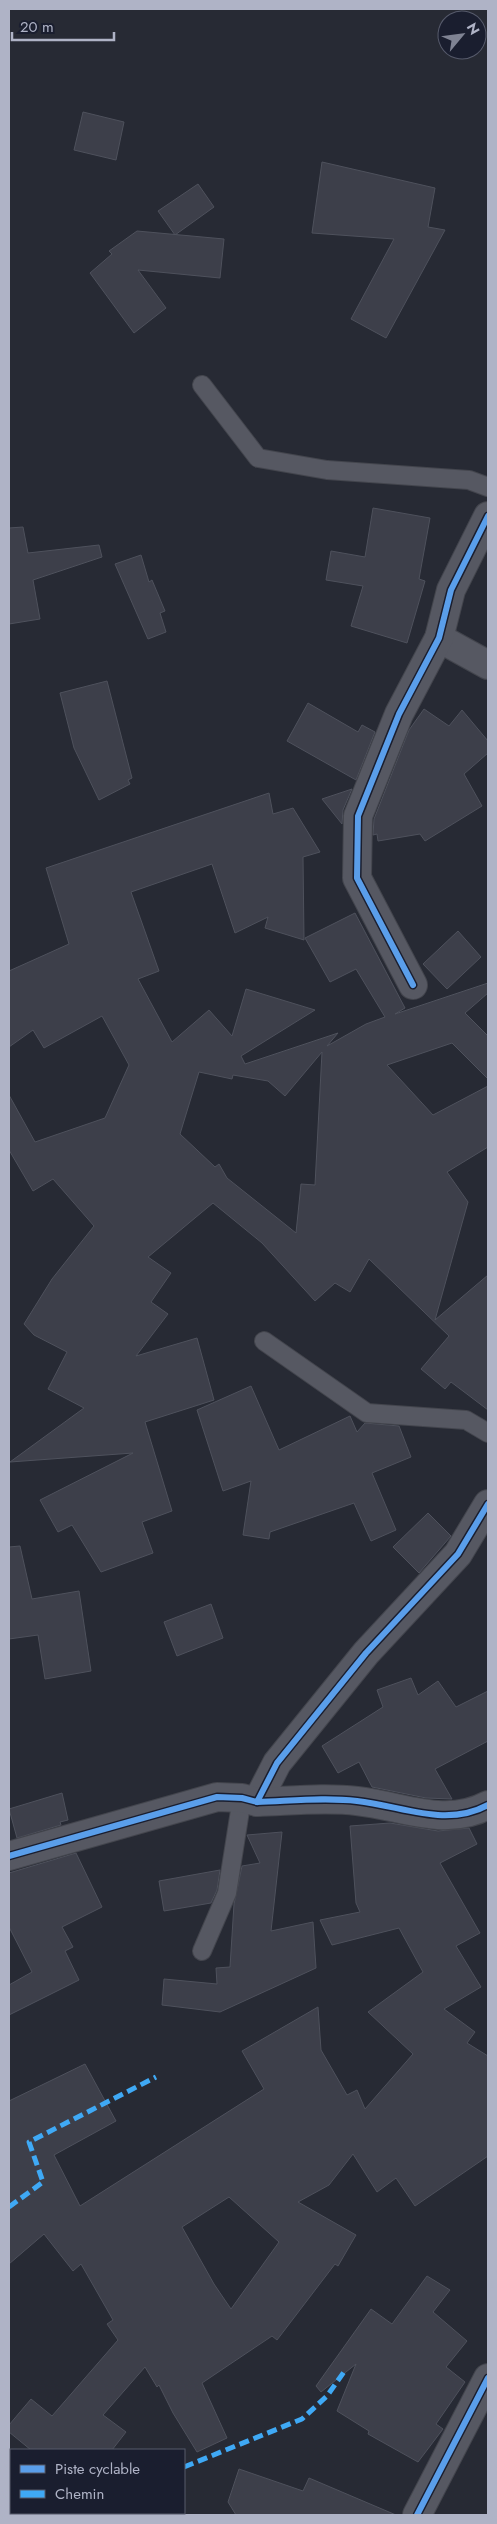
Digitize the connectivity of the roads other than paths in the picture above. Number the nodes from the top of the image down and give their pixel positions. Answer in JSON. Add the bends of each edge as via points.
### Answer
{"nodes":[{"id":1,"x":202,"y":385,"type":"dead end"},
{"id":2,"x":488,"y":487,"type":"edge"},
{"id":3,"x":488,"y":516,"type":"edge"},
{"id":4,"x":439,"y":638,"type":"junction"},
{"id":5,"x":488,"y":665,"type":"edge"},
{"id":6,"x":413,"y":985,"type":"dead end"},
{"id":7,"x":264,"y":1341,"type":"dead end"},
{"id":8,"x":488,"y":1433,"type":"edge"},
{"id":9,"x":488,"y":1504,"type":"edge"},
{"id":10,"x":250,"y":1800,"type":"junction"},
{"id":11,"x":488,"y":1805,"type":"edge"},
{"id":12,"x":9,"y":1856,"type":"edge"},
{"id":13,"x":202,"y":1951,"type":"dead end"},
{"id":14,"x":488,"y":2378,"type":"edge"},
{"id":15,"x":417,"y":2515,"type":"edge"}],
"edges":[{"from":1,"to":2,"type":"lane","via":[[258,458],[327,470],[469,480]]},
{"from":3,"to":4,"type":"street","via":[[452,590]]},
{"from":4,"to":5,"type":"street"},
{"from":4,"to":6,"type":"street","via":[[400,714],[358,816],[357,878]]},
{"from":7,"to":8,"type":"lane","via":[[367,1413],[466,1420]]},
{"from":9,"to":10,"type":"street","via":[[458,1554],[366,1653]]},
{"from":10,"to":11,"type":"street","via":[[356,1801],[445,1817],[473,1813]]},
{"from":10,"to":12,"type":"street","via":[[217,1797]]},
{"from":10,"to":13,"type":"lane","via":[[227,1893]]},
{"from":14,"to":15,"type":"street"}]}
